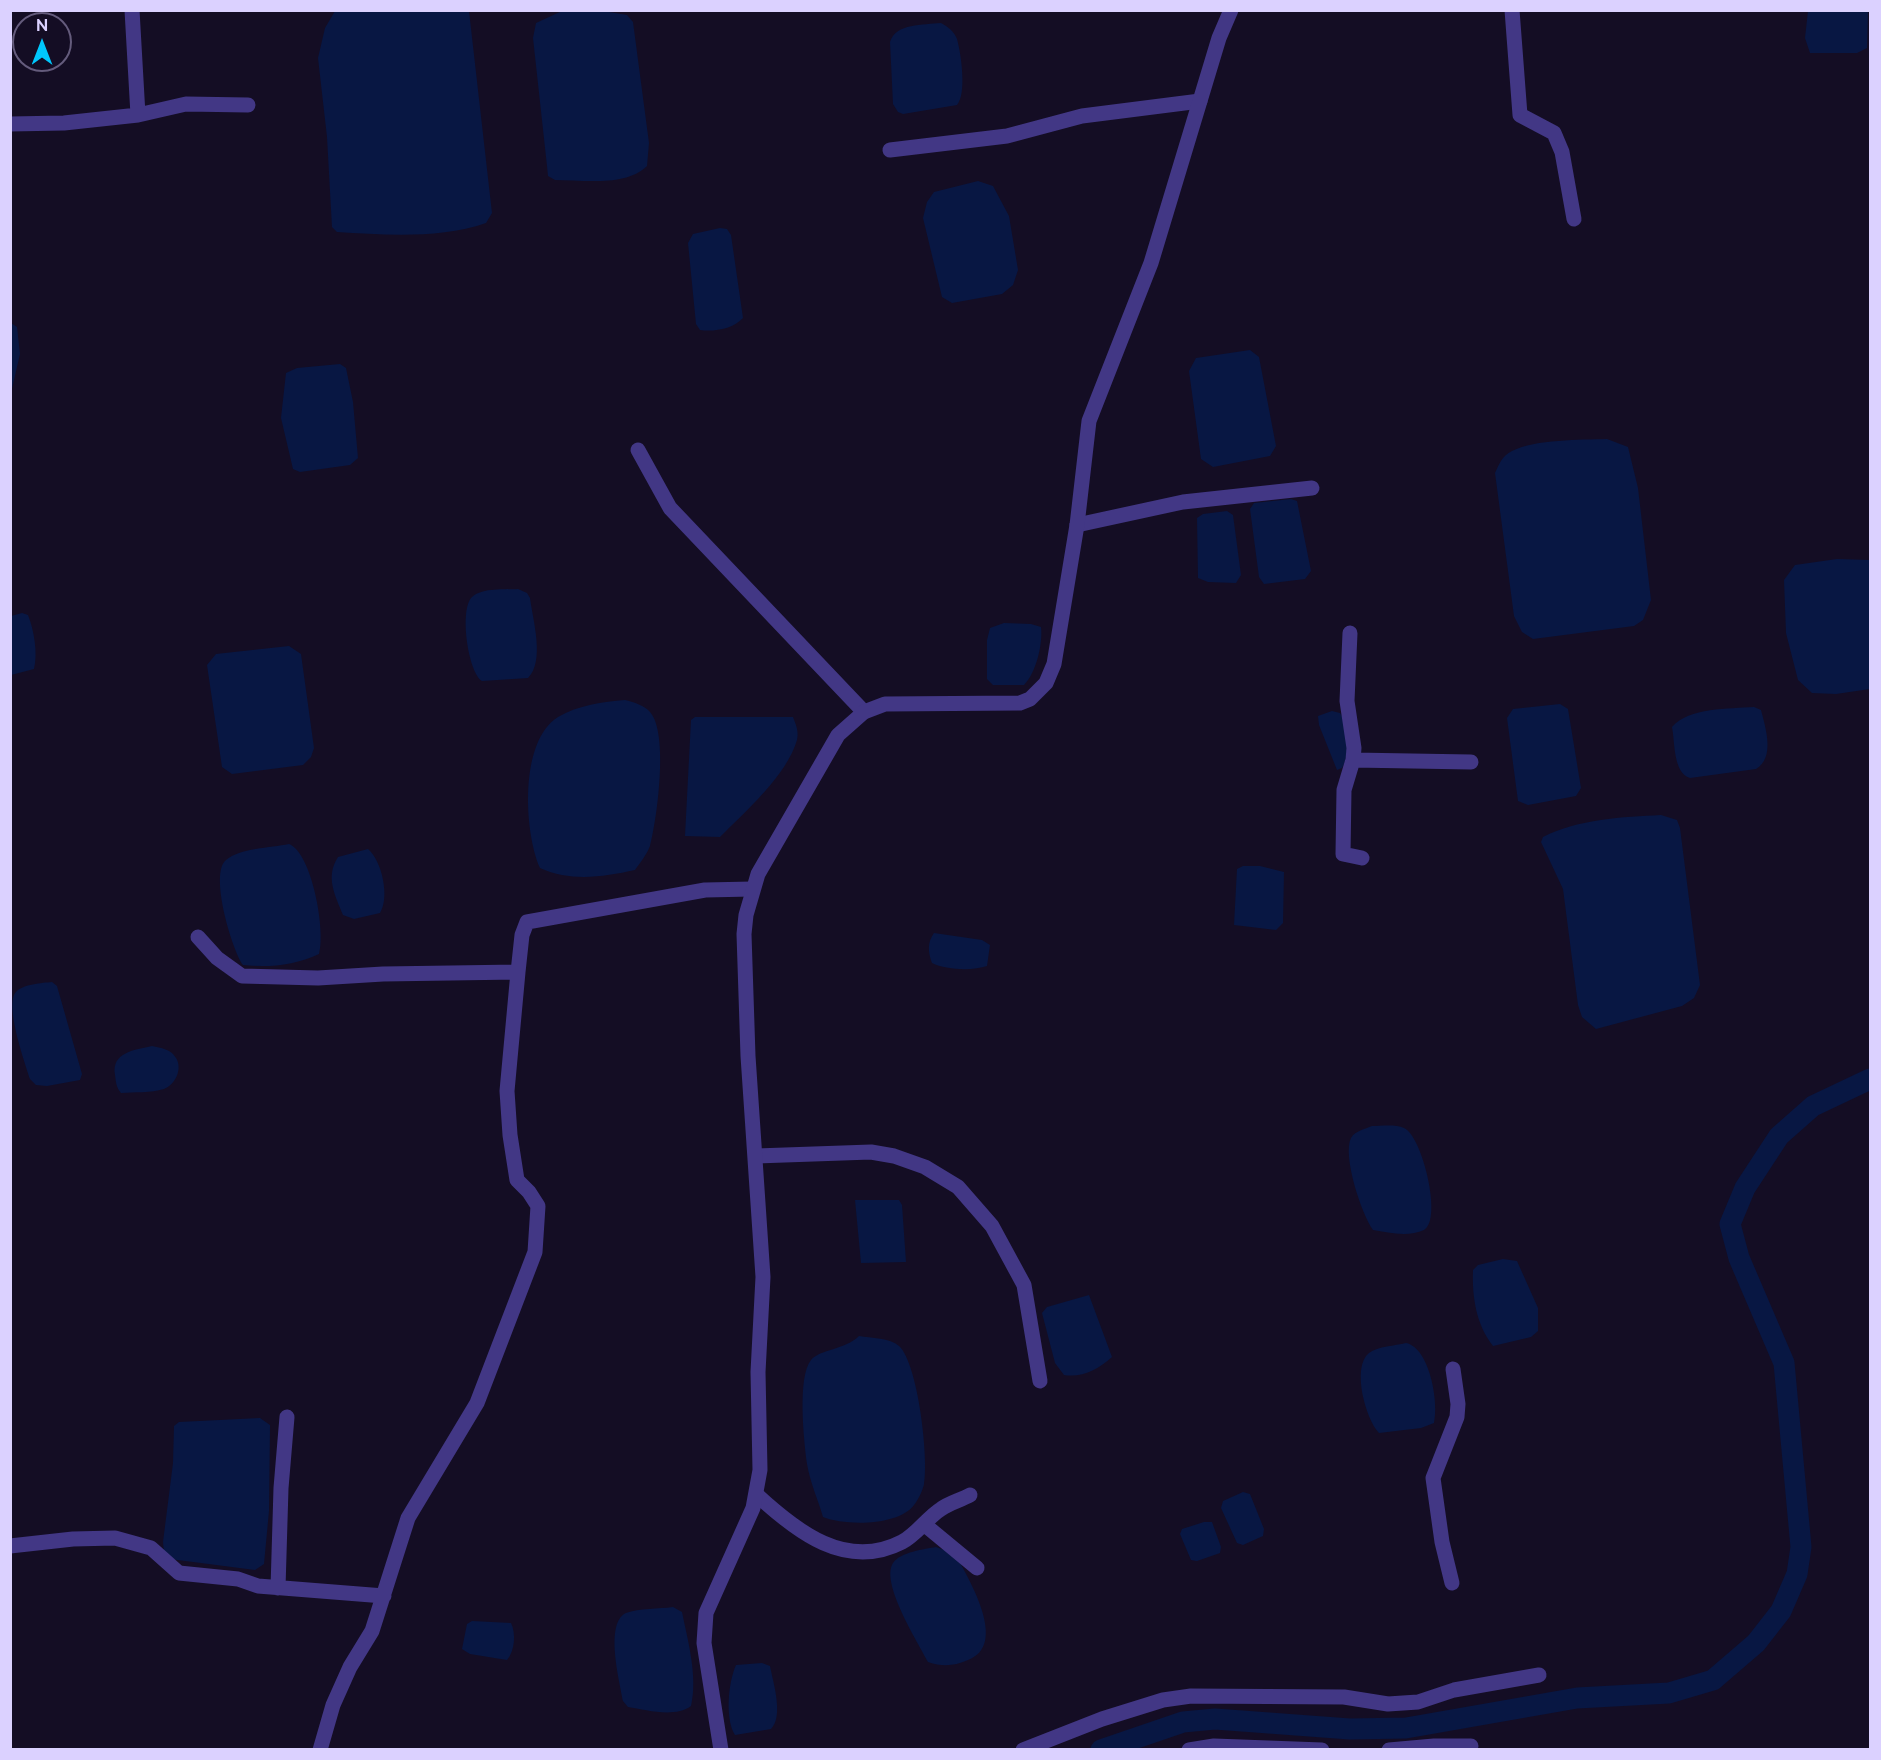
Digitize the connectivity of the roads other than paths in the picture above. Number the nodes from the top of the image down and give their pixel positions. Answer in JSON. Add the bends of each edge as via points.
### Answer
{"nodes":[{"id":1,"x":132,"y":10,"type":"edge"},
{"id":2,"x":1232,"y":10,"type":"edge"},
{"id":3,"x":1512,"y":10,"type":"edge"},
{"id":4,"x":1200,"y":102,"type":"junction"},
{"id":5,"x":248,"y":105,"type":"dead end"},
{"id":6,"x":138,"y":115,"type":"junction"},
{"id":7,"x":10,"y":124,"type":"edge"},
{"id":8,"x":890,"y":150,"type":"dead end"},
{"id":9,"x":1574,"y":219,"type":"dead end"},
{"id":10,"x":638,"y":450,"type":"dead end"},
{"id":11,"x":1312,"y":488,"type":"dead end"},
{"id":12,"x":1077,"y":525,"type":"junction"},
{"id":13,"x":1350,"y":633,"type":"dead end"},
{"id":14,"x":864,"y":712,"type":"junction"},
{"id":15,"x":1353,"y":760,"type":"junction"},
{"id":16,"x":1471,"y":762,"type":"dead end"},
{"id":17,"x":1362,"y":858,"type":"dead end"},
{"id":18,"x":752,"y":889,"type":"junction"},
{"id":19,"x":198,"y":937,"type":"dead end"},
{"id":20,"x":518,"y":972,"type":"junction"},
{"id":21,"x":756,"y":1156,"type":"junction"},
{"id":22,"x":1454,"y":1369,"type":"dead end"},
{"id":23,"x":1040,"y":1381,"type":"dead end"},
{"id":24,"x":287,"y":1417,"type":"dead end"},
{"id":25,"x":757,"y":1495,"type":"junction"},
{"id":26,"x":970,"y":1495,"type":"dead end"},
{"id":27,"x":925,"y":1525,"type":"junction"},
{"id":28,"x":10,"y":1546,"type":"edge"},
{"id":29,"x":977,"y":1568,"type":"dead end"},
{"id":30,"x":1452,"y":1583,"type":"dead end"},
{"id":31,"x":278,"y":1588,"type":"junction"},
{"id":32,"x":384,"y":1596,"type":"junction"},
{"id":33,"x":1539,"y":1675,"type":"dead end"},
{"id":34,"x":1471,"y":1746,"type":"dead end"},
{"id":35,"x":320,"y":1749,"type":"edge"},
{"id":36,"x":721,"y":1749,"type":"edge"},
{"id":37,"x":1023,"y":1749,"type":"edge"},
{"id":38,"x":1189,"y":1749,"type":"edge"},
{"id":39,"x":1322,"y":1749,"type":"edge"},
{"id":40,"x":1389,"y":1749,"type":"edge"}],
"edges":[{"from":1,"to":6,"type":"street"},
{"from":2,"to":4,"type":"street","via":[[1219,38]]},
{"from":3,"to":9,"type":"street","via":[[1520,115],[1554,133],[1562,152]]},
{"from":4,"to":8,"type":"street","via":[[1082,116],[1007,136]]},
{"from":4,"to":12,"type":"street","via":[[1151,263],[1089,421]]},
{"from":5,"to":6,"type":"street","via":[[186,105]]},
{"from":6,"to":7,"type":"street"},
{"from":10,"to":14,"type":"street","via":[[670,508]]},
{"from":11,"to":12,"type":"street","via":[[1183,502]]},
{"from":12,"to":14,"type":"street","via":[[1054,664],[1046,683],[1030,699],[1020,703],[885,704]]},
{"from":13,"to":15,"type":"street","via":[[1347,701]]},
{"from":14,"to":18,"type":"street","via":[[838,735]]},
{"from":15,"to":16,"type":"street"},
{"from":15,"to":17,"type":"street","via":[[1344,790],[1343,854]]},
{"from":18,"to":20,"type":"street","via":[[705,890],[527,922]]},
{"from":18,"to":21,"type":"street","via":[[744,934]]},
{"from":19,"to":20,"type":"street","via":[[217,958],[242,976],[318,978]]},
{"from":20,"to":32,"type":"street","via":[[508,1078],[509,1124],[517,1180],[538,1206],[535,1252],[477,1403],[408,1518]]},
{"from":21,"to":23,"type":"street","via":[[871,1152],[925,1167],[958,1186],[992,1226],[1024,1285]]},
{"from":21,"to":25,"type":"street","via":[[763,1277]]},
{"from":22,"to":30,"type":"street","via":[[1456,1417],[1433,1478]]},
{"from":24,"to":31,"type":"street"},
{"from":25,"to":27,"type":"street","via":[[792,1527],[820,1543],[843,1550],[876,1551],[902,1542]]},
{"from":25,"to":36,"type":"street","via":[[706,1613],[704,1643]]},
{"from":26,"to":27,"type":"street","via":[[940,1510]]},
{"from":27,"to":29,"type":"street"},
{"from":28,"to":31,"type":"street","via":[[114,1538],[151,1548],[179,1573]]},
{"from":31,"to":32,"type":"street"},
{"from":32,"to":35,"type":"street","via":[[372,1631],[333,1705]]},
{"from":33,"to":37,"type":"street","via":[[1454,1690],[1418,1702],[1389,1704],[1344,1697],[1191,1696],[1163,1700]]},
{"from":34,"to":40,"type":"street"},
{"from":38,"to":39,"type":"street"}]}
